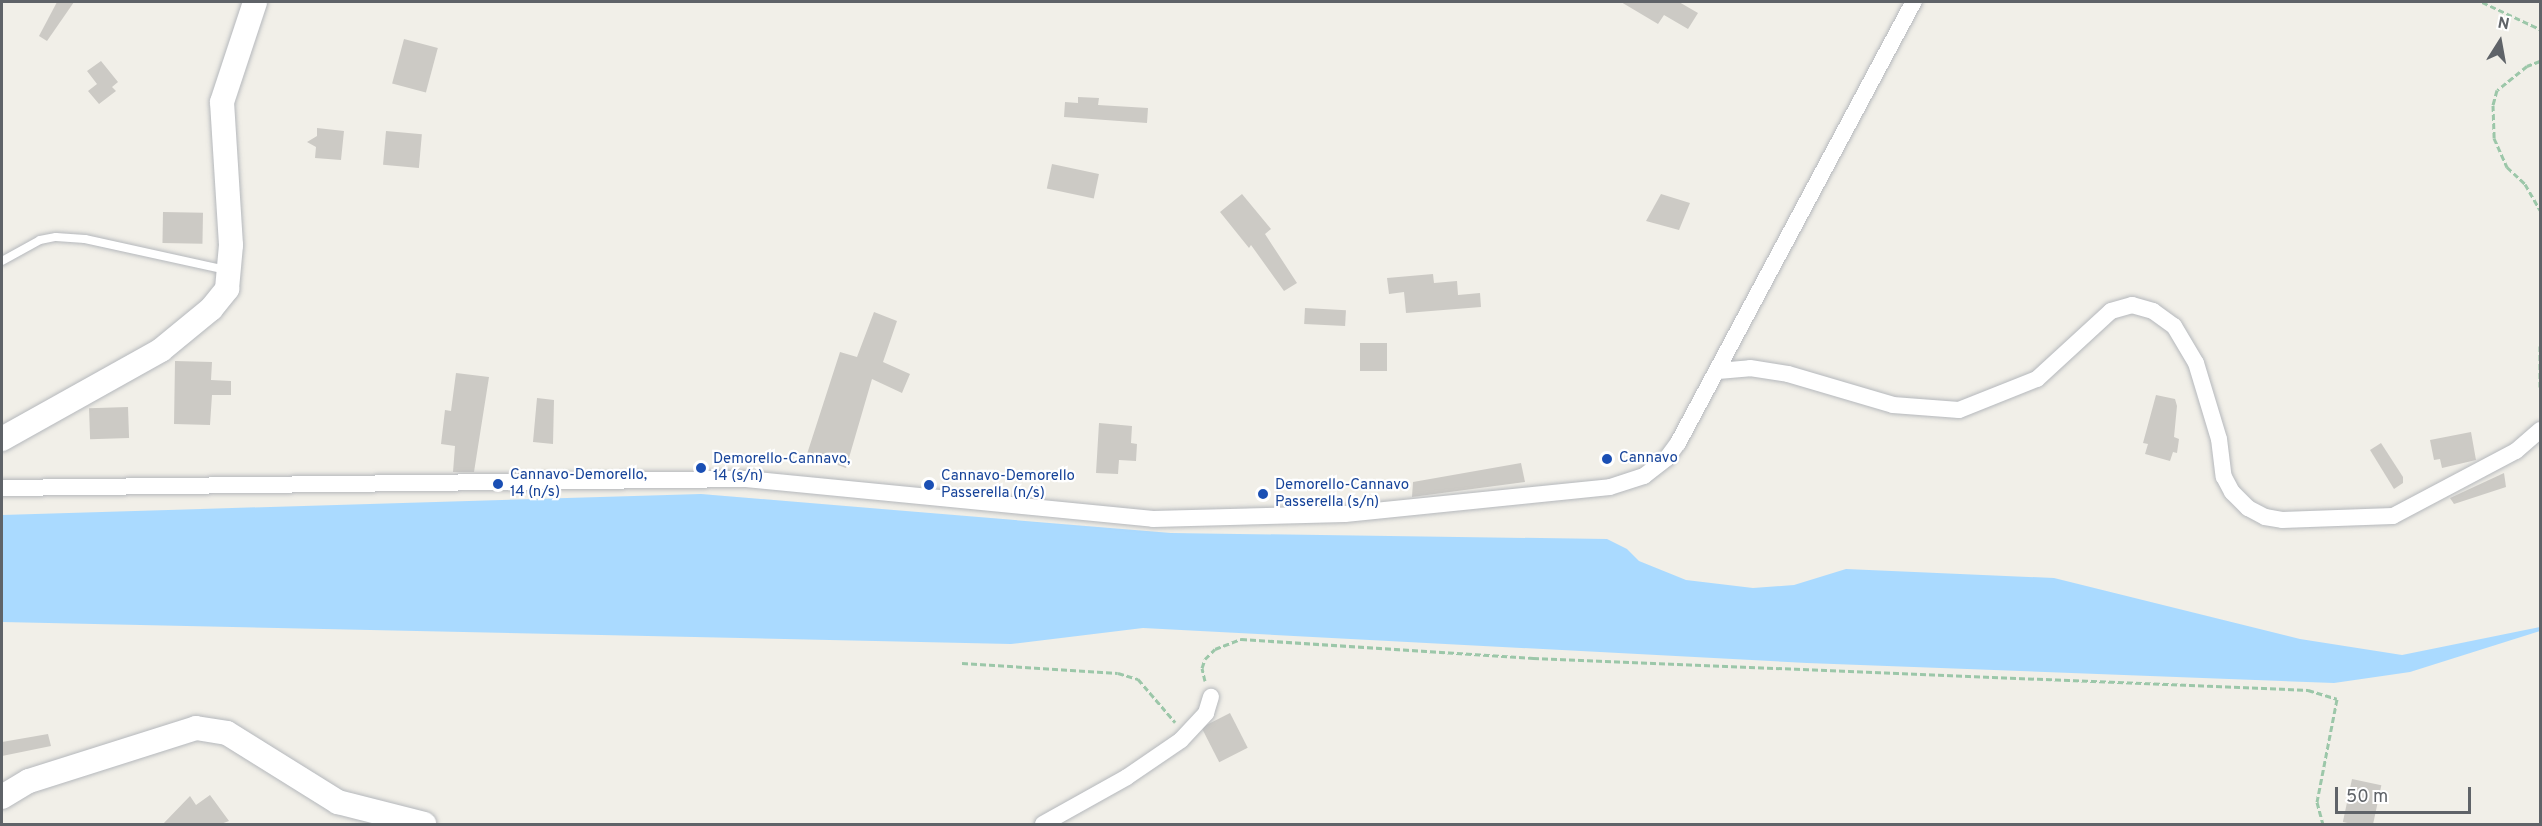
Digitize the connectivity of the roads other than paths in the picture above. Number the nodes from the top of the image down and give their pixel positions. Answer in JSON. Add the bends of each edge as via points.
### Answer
{"nodes":[{"id":1,"x":255,"y":2,"type":"edge"},
{"id":2,"x":1912,"y":2,"type":"edge"},
{"id":3,"x":2,"y":261,"type":"edge"},
{"id":4,"x":231,"y":271,"type":"junction"},
{"id":5,"x":1718,"y":371,"type":"junction"},
{"id":6,"x":2541,"y":430,"type":"edge"},
{"id":7,"x":2,"y":440,"type":"edge"},
{"id":8,"x":2,"y":488,"type":"edge"},
{"id":9,"x":1211,"y":697,"type":"road end"},
{"id":10,"x":2,"y":797,"type":"edge"},
{"id":11,"x":424,"y":825,"type":"edge"},
{"id":12,"x":1043,"y":825,"type":"edge"}],
"edges":[{"from":1,"to":4,"type":"street","via":[[222,102]]},
{"from":2,"to":5,"type":"street"},
{"from":3,"to":4,"type":"lane","via":[[40,240],[56,237],[85,239]]},
{"from":4,"to":7,"type":"street","via":[[227,289],[211,309],[161,350]]},
{"from":5,"to":6,"type":"street","via":[[1749,368],[1788,374],[1893,405],[1959,410],[2037,379],[2111,311],[2132,305],[2153,311],[2174,326],[2196,363],[2219,439],[2224,477],[2232,492],[2256,513],[2282,520],[2393,516],[2516,451]]},
{"from":5,"to":8,"type":"street","via":[[1678,443],[1667,458],[1644,476],[1610,487],[1345,514],[1153,519],[746,478]]},
{"from":9,"to":12,"type":"street","via":[[1206,713],[1176,743],[1127,777]]},
{"from":10,"to":11,"type":"street","via":[[29,781],[196,728],[227,733],[338,802]]}]}
